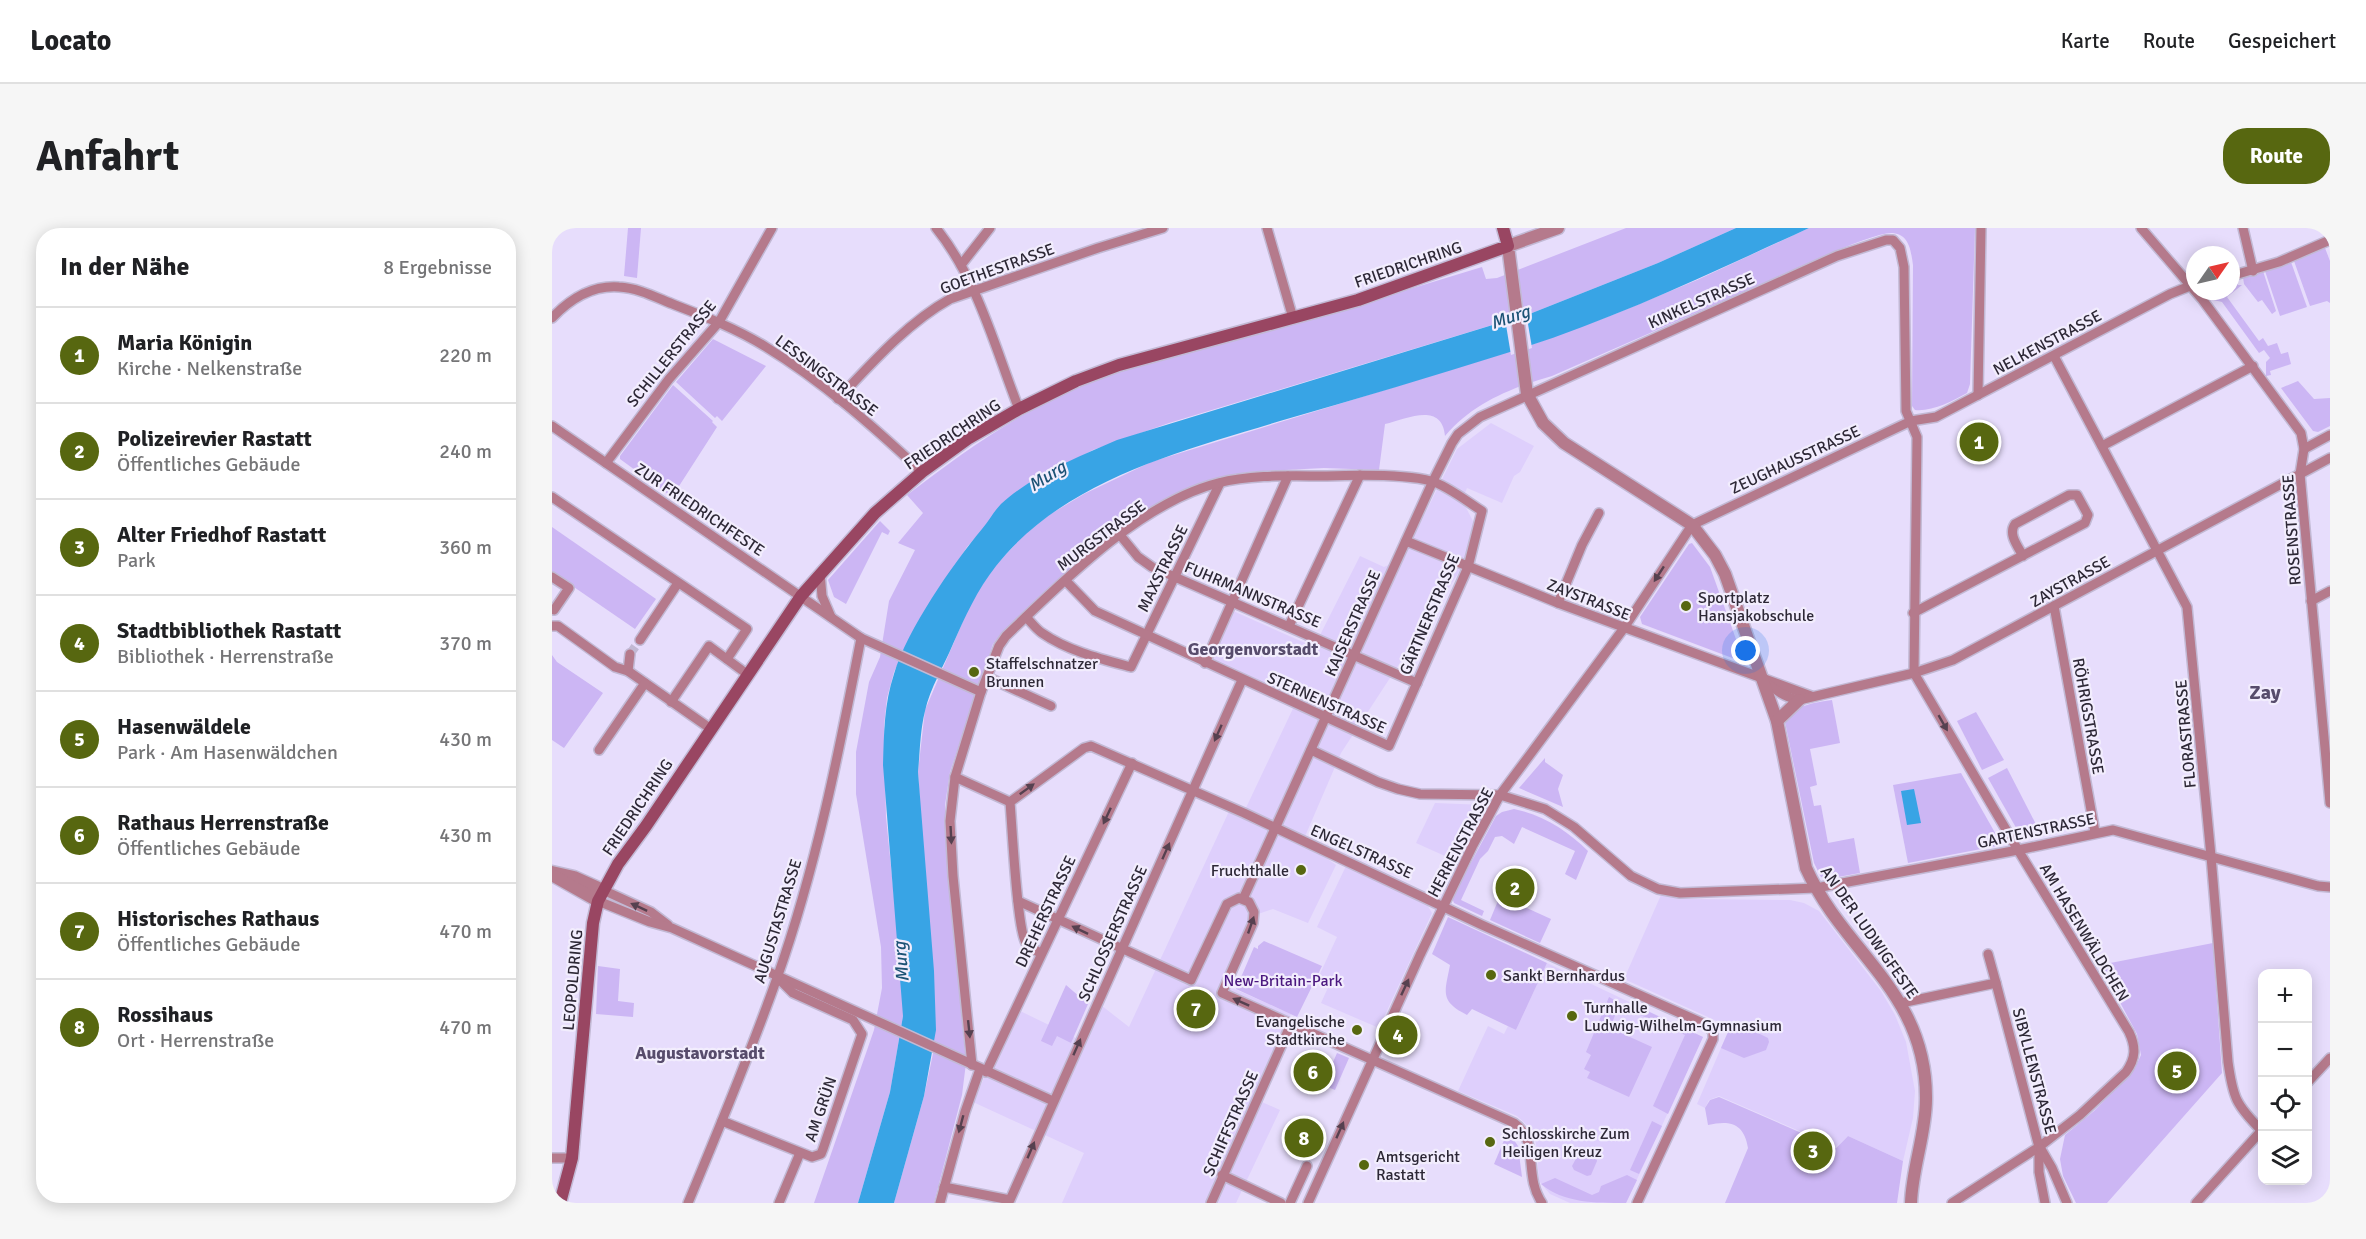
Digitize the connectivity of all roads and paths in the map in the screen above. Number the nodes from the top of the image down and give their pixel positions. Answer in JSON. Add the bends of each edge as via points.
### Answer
{"nodes":[{"id":1,"x":772,"y":228,"type":"edge"},
{"id":2,"x":936,"y":228,"type":"edge"},
{"id":3,"x":990,"y":228,"type":"edge"},
{"id":4,"x":1163,"y":228,"type":"edge"},
{"id":5,"x":1267,"y":228,"type":"edge"},
{"id":6,"x":1503,"y":228,"type":"edge"},
{"id":7,"x":1558,"y":228,"type":"edge"},
{"id":8,"x":1981,"y":228,"type":"edge"},
{"id":9,"x":2141,"y":228,"type":"edge"},
{"id":10,"x":2242,"y":228,"type":"edge"},
{"id":11,"x":1890,"y":240,"type":"joint"},
{"id":12,"x":2330,"y":240,"type":"edge"},
{"id":13,"x":1508,"y":246,"type":"junction"},
{"id":14,"x":961,"y":265,"type":"junction"},
{"id":15,"x":2253,"y":271,"type":"junction"},
{"id":16,"x":2240,"y":274,"type":"edge"},
{"id":17,"x":2186,"y":277,"type":"edge"},
{"id":18,"x":2186,"y":287,"type":"edge"},
{"id":19,"x":973,"y":291,"type":"junction"},
{"id":20,"x":2204,"y":300,"type":"edge"},
{"id":21,"x":552,"y":318,"type":"edge"},
{"id":22,"x":1293,"y":318,"type":"junction"},
{"id":23,"x":719,"y":322,"type":"junction"},
{"id":24,"x":2054,"y":356,"type":"junction"},
{"id":25,"x":2253,"y":366,"type":"junction"},
{"id":26,"x":1527,"y":394,"type":"junction"},
{"id":27,"x":1978,"y":395,"type":"junction"},
{"id":28,"x":838,"y":399,"type":"junction"},
{"id":29,"x":1019,"y":409,"type":"junction"},
{"id":30,"x":1911,"y":421,"type":"junction"},
{"id":31,"x":552,"y":426,"type":"edge"},
{"id":32,"x":2330,"y":435,"type":"edge"},
{"id":33,"x":2102,"y":446,"type":"junction"},
{"id":34,"x":2304,"y":449,"type":"junction"},
{"id":35,"x":2330,"y":458,"type":"edge"},
{"id":36,"x":606,"y":463,"type":"junction"},
{"id":37,"x":922,"y":472,"type":"junction"},
{"id":38,"x":2300,"y":474,"type":"junction"},
{"id":39,"x":1360,"y":475,"type":"junction"},
{"id":40,"x":1288,"y":476,"type":"junction"},
{"id":41,"x":1433,"y":481,"type":"junction"},
{"id":42,"x":1220,"y":483,"type":"junction"},
{"id":43,"x":552,"y":498,"type":"edge"},
{"id":44,"x":1599,"y":513,"type":"dead end"},
{"id":45,"x":1692,"y":525,"type":"junction"},
{"id":46,"x":1120,"y":535,"type":"junction"},
{"id":47,"x":1406,"y":541,"type":"junction"},
{"id":48,"x":2158,"y":549,"type":"junction"},
{"id":49,"x":2023,"y":556,"type":"junction"},
{"id":50,"x":1468,"y":567,"type":"junction"},
{"id":51,"x":820,"y":573,"type":"junction"},
{"id":52,"x":552,"y":577,"type":"edge"},
{"id":53,"x":1175,"y":577,"type":"junction"},
{"id":54,"x":1065,"y":580,"type":"junction"},
{"id":55,"x":678,"y":583,"type":"junction"},
{"id":56,"x":2330,"y":591,"type":"edge"},
{"id":57,"x":801,"y":596,"type":"junction"},
{"id":58,"x":2311,"y":601,"type":"junction"},
{"id":59,"x":1232,"y":602,"type":"junction"},
{"id":60,"x":1558,"y":603,"type":"junction"},
{"id":61,"x":2054,"y":606,"type":"junction"},
{"id":62,"x":553,"y":610,"type":"edge"},
{"id":63,"x":1913,"y":613,"type":"junction"},
{"id":64,"x":831,"y":617,"type":"junction"},
{"id":65,"x":1026,"y":617,"type":"junction"},
{"id":66,"x":553,"y":626,"type":"edge"},
{"id":67,"x":1289,"y":626,"type":"junction"},
{"id":68,"x":1624,"y":628,"type":"junction"},
{"id":69,"x":1146,"y":635,"type":"junction"},
{"id":70,"x":861,"y":638,"type":"junction"},
{"id":71,"x":640,"y":640,"type":"tunnel mouth"},
{"id":72,"x":630,"y":654,"type":"tunnel mouth"},
{"id":73,"x":1355,"y":655,"type":"junction"},
{"id":74,"x":726,"y":659,"type":"junction"},
{"id":75,"x":1205,"y":663,"type":"junction"},
{"id":76,"x":628,"y":671,"type":"junction"},
{"id":77,"x":1914,"y":673,"type":"junction"},
{"id":78,"x":747,"y":674,"type":"junction"},
{"id":79,"x":987,"y":677,"type":"junction"},
{"id":80,"x":1242,"y":680,"type":"junction"},
{"id":81,"x":1764,"y":680,"type":"junction"},
{"id":82,"x":645,"y":683,"type":"junction"},
{"id":83,"x":1417,"y":683,"type":"junction"},
{"id":84,"x":981,"y":692,"type":"junction"},
{"id":85,"x":1805,"y":698,"type":"junction"},
{"id":86,"x":670,"y":702,"type":"junction"},
{"id":87,"x":1051,"y":706,"type":"dead end"},
{"id":88,"x":1326,"y":717,"type":"junction"},
{"id":89,"x":1777,"y":722,"type":"junction"},
{"id":90,"x":711,"y":729,"type":"junction"},
{"id":91,"x":2326,"y":731,"type":"edge"},
{"id":92,"x":1389,"y":746,"type":"joint"},
{"id":93,"x":599,"y":750,"type":"dead end"},
{"id":94,"x":1311,"y":750,"type":"junction"},
{"id":95,"x":1132,"y":763,"type":"junction"},
{"id":96,"x":955,"y":777,"type":"junction"},
{"id":97,"x":1193,"y":790,"type":"junction"},
{"id":98,"x":1500,"y":795,"type":"junction"},
{"id":99,"x":1010,"y":802,"type":"junction"},
{"id":100,"x":2330,"y":803,"type":"edge"},
{"id":101,"x":1274,"y":828,"type":"junction"},
{"id":102,"x":2095,"y":832,"type":"junction"},
{"id":103,"x":2018,"y":850,"type":"junction"},
{"id":104,"x":2211,"y":856,"type":"junction"},
{"id":105,"x":552,"y":874,"type":"edge"},
{"id":106,"x":2330,"y":887,"type":"edge"},
{"id":107,"x":1816,"y":888,"type":"junction"},
{"id":108,"x":601,"y":896,"type":"junction"},
{"id":109,"x":1243,"y":898,"type":"junction"},
{"id":110,"x":1018,"y":901,"type":"junction"},
{"id":111,"x":1443,"y":906,"type":"junction"},
{"id":112,"x":1058,"y":919,"type":"junction"},
{"id":113,"x":1121,"y":949,"type":"junction"},
{"id":114,"x":1988,"y":954,"type":"dead end"},
{"id":115,"x":1041,"y":955,"type":"junction"},
{"id":116,"x":777,"y":977,"type":"junction"},
{"id":117,"x":1996,"y":983,"type":"junction"},
{"id":118,"x":1901,"y":1004,"type":"junction"},
{"id":119,"x":1291,"y":1024,"type":"junction"},
{"id":120,"x":2330,"y":1058,"type":"edge"},
{"id":121,"x":1372,"y":1059,"type":"junction"},
{"id":122,"x":980,"y":1069,"type":"junction"},
{"id":123,"x":2312,"y":1077,"type":"edge"},
{"id":124,"x":1053,"y":1101,"type":"junction"},
{"id":125,"x":722,"y":1121,"type":"junction"},
{"id":126,"x":2258,"y":1127,"type":"edge"},
{"id":127,"x":2258,"y":1135,"type":"edge"},
{"id":128,"x":2039,"y":1147,"type":"junction"},
{"id":129,"x":800,"y":1153,"type":"junction"},
{"id":130,"x":552,"y":1158,"type":"edge"},
{"id":131,"x":572,"y":1158,"type":"junction"},
{"id":132,"x":1307,"y":1166,"type":"dead end"},
{"id":133,"x":1222,"y":1176,"type":"junction"},
{"id":134,"x":944,"y":1187,"type":"junction"},
{"id":135,"x":560,"y":1203,"type":"edge"},
{"id":136,"x":688,"y":1203,"type":"edge"},
{"id":137,"x":780,"y":1203,"type":"edge"},
{"id":138,"x":940,"y":1203,"type":"edge"},
{"id":139,"x":1211,"y":1203,"type":"edge"},
{"id":140,"x":1281,"y":1203,"type":"edge"},
{"id":141,"x":1290,"y":1203,"type":"edge"},
{"id":142,"x":1308,"y":1203,"type":"edge"},
{"id":143,"x":1542,"y":1203,"type":"edge"},
{"id":144,"x":1637,"y":1203,"type":"edge"},
{"id":145,"x":1911,"y":1203,"type":"edge"},
{"id":146,"x":1952,"y":1203,"type":"edge"},
{"id":147,"x":2045,"y":1203,"type":"edge"},
{"id":148,"x":2067,"y":1203,"type":"edge"},
{"id":149,"x":2196,"y":1203,"type":"edge"}],
"edges":[{"from":1,"to":23,"type":"street","name":"SCHILLERSTRASSE"},
{"from":2,"to":14,"type":"street"},
{"from":3,"to":14,"type":"street"},
{"from":4,"to":19,"type":"street","name":"GOETHESTRASSE"},
{"from":5,"to":22,"type":"street"},
{"from":6,"to":13,"type":"main road"},
{"from":7,"to":13,"type":"street"},
{"from":8,"to":27,"type":"street"},
{"from":9,"to":17,"type":"street","name":"ROSENSTRASSE"},
{"from":10,"to":15,"type":"street"},
{"from":11,"to":26,"type":"street","name":"KINKELSTRASSE","via":[[1837,256]]},
{"from":11,"to":30,"type":"street","name":"AM HASENWÄLDCHEN","via":[[1900,248],[1904,267],[1906,411]]},
{"from":12,"to":15,"type":"street"},
{"from":13,"to":22,"type":"main road","name":"FRIEDRICHRING","via":[[1358,300]]},
{"from":13,"to":26,"type":"street","name":"AN DER LUDWIGFESTE"},
{"from":14,"to":19,"type":"street"},
{"from":15,"to":16,"type":"street"},
{"from":18,"to":24,"type":"street","name":"NELKENSTRASSE"},
{"from":19,"to":28,"type":"street","name":"GOETHESTRASSE","via":[[942,304],[918,322]]},
{"from":19,"to":29,"type":"street"},
{"from":20,"to":25,"type":"street","name":"ROSENSTRASSE"},
{"from":21,"to":23,"type":"street","name":"LESSINGSTRASSE","via":[[581,295],[618,287],[639,290]]},
{"from":22,"to":29,"type":"main road","name":"FRIEDRICHRING","via":[[1119,365]]},
{"from":23,"to":28,"type":"street","name":"LESSINGSTRASSE","via":[[765,346]]},
{"from":23,"to":36,"type":"street","name":"SCHILLERSTRASSE","via":[[669,379]]},
{"from":24,"to":27,"type":"street","name":"NELKENSTRASSE"},
{"from":24,"to":33,"type":"street","name":"FLORASTRASSE"},
{"from":25,"to":33,"type":"street"},
{"from":25,"to":34,"type":"street","name":"ROSENSTRASSE","via":[[2298,427]]},
{"from":26,"to":41,"type":"street","name":"KAISERSTRASSE","via":[[1463,430]]},
{"from":26,"to":45,"type":"street","name":"AN DER LUDWIGFESTE","via":[[1543,423],[1564,443]]},
{"from":27,"to":30,"type":"street","name":"NELKENSTRASSE","via":[[1936,417]]},
{"from":28,"to":37,"type":"street","name":"LESSINGSTRASSE"},
{"from":29,"to":37,"type":"main road","name":"FRIEDRICHRING"},
{"from":30,"to":45,"type":"street","name":"ZEUGHAUSSTRASSE"},
{"from":30,"to":63,"type":"street","name":"AM HASENWÄLDCHEN","via":[[1917,437]]},
{"from":31,"to":36,"type":"street","name":"ZUR FRIEDRICHFESTE"},
{"from":32,"to":34,"type":"street"},
{"from":33,"to":48,"type":"street","name":"FLORASTRASSE"},
{"from":34,"to":38,"type":"street","name":"ROSENSTRASSE"},
{"from":35,"to":38,"type":"street","name":"ZAYSTRASSE"},
{"from":36,"to":57,"type":"street","name":"ZUR FRIEDRICHFESTE"},
{"from":37,"to":51,"type":"main road","name":"FRIEDRICHRING","via":[[875,513]]},
{"from":38,"to":48,"type":"street","name":"ZAYSTRASSE"},
{"from":38,"to":58,"type":"street","name":"ROSENSTRASSE"},
{"from":39,"to":40,"type":"street","name":"MURGSTRASSE"},
{"from":39,"to":41,"type":"street","name":"MURGSTRASSE"},
{"from":39,"to":67,"type":"street"},
{"from":40,"to":42,"type":"street","name":"MURGSTRASSE"},
{"from":40,"to":59,"type":"street"},
{"from":41,"to":47,"type":"street","name":"KAISERSTRASSE"},
{"from":41,"to":50,"type":"street","name":"GÄRTNERSTRASSE","via":[[1482,511]]},
{"from":42,"to":46,"type":"street","name":"MURGSTRASSE","via":[[1169,504]]},
{"from":42,"to":53,"type":"street","name":"MAXSTRASSE"},
{"from":43,"to":55,"type":"street"},
{"from":44,"to":60,"type":"street"},
{"from":45,"to":68,"type":"street","name":"HERRENSTRASSE","one_way":true},
{"from":45,"to":81,"type":"street","name":"AN DER LUDWIGFESTE","via":[[1725,574]]},
{"from":46,"to":53,"type":"street","name":"FUHRMANNSTRASSE","via":[[1144,562]]},
{"from":46,"to":54,"type":"street","name":"MURGSTRASSE"},
{"from":47,"to":50,"type":"street","name":"ZAYSTRASSE"},
{"from":47,"to":73,"type":"street","name":"KAISERSTRASSE"},
{"from":48,"to":61,"type":"street","name":"ZAYSTRASSE"},
{"from":48,"to":104,"type":"street","name":"FLORASTRASSE","via":[[2187,607]]},
{"from":49,"to":49,"type":"street","via":[[2085,523],[2088,515],[2077,495],[2069,495],[2015,524],[2012,536]]},
{"from":49,"to":63,"type":"street"},
{"from":50,"to":60,"type":"street","name":"ZAYSTRASSE"},
{"from":50,"to":83,"type":"street","name":"GÄRTNERSTRASSE"},
{"from":51,"to":57,"type":"main road","name":"FRIEDRICHRING"},
{"from":51,"to":64,"type":"street","via":[[822,596]]},
{"from":52,"to":62,"type":"street","via":[[569,588]]},
{"from":53,"to":59,"type":"street","name":"FUHRMANNSTRASSE"},
{"from":53,"to":69,"type":"street","name":"MAXSTRASSE"},
{"from":54,"to":65,"type":"street","name":"MURGSTRASSE"},
{"from":54,"to":69,"type":"street","name":"STERNENSTRASSE","via":[[1095,611]]},
{"from":55,"to":71,"type":"street"},
{"from":55,"to":74,"type":"street","via":[[747,629]]},
{"from":56,"to":58,"type":"street"},
{"from":57,"to":64,"type":"street","name":"ZUR FRIEDRICHFESTE"},
{"from":57,"to":78,"type":"main road","name":"FRIEDRICHRING"},
{"from":58,"to":91,"type":"street","name":"ROSENSTRASSE"},
{"from":59,"to":67,"type":"street","name":"FUHRMANNSTRASSE"},
{"from":59,"to":75,"type":"street"},
{"from":60,"to":68,"type":"street","name":"ZAYSTRASSE"},
{"from":61,"to":77,"type":"street","name":"ZAYSTRASSE","via":[[1964,655]]},
{"from":61,"to":102,"type":"street","name":"RÖHRIGSTRASSE"},
{"from":62,"to":66,"type":"street"},
{"from":63,"to":77,"type":"street","name":"AM HASENWÄLDCHEN"},
{"from":64,"to":70,"type":"street","name":"ZUR FRIEDRICHFESTE"},
{"from":65,"to":69,"type":"street","name":"MAXSTRASSE","via":[[1041,633],[1100,659],[1131,667]]},
{"from":65,"to":79,"type":"street","name":"MURGSTRASSE","via":[[999,646]]},
{"from":66,"to":76,"type":"street","via":[[615,667]]},
{"from":67,"to":73,"type":"street","name":"FUHRMANNSTRASSE"},
{"from":68,"to":81,"type":"street","name":"ZAYSTRASSE"},
{"from":68,"to":98,"type":"street","name":"HERRENSTRASSE"},
{"from":69,"to":75,"type":"street","name":"STERNENSTRASSE"},
{"from":70,"to":84,"type":"street","name":"ZUR FRIEDRICHFESTE"},
{"from":70,"to":116,"type":"street","name":"AUGUSTASTRASSE","via":[[824,812]]},
{"from":72,"to":76,"type":"street"},
{"from":73,"to":83,"type":"street","name":"FUHRMANNSTRASSE"},
{"from":73,"to":88,"type":"street","name":"KAISERSTRASSE"},
{"from":74,"to":78,"type":"street"},
{"from":74,"to":86,"type":"street","via":[[709,646]]},
{"from":75,"to":80,"type":"street","name":"STERNENSTRASSE"},
{"from":76,"to":82,"type":"street"},
{"from":77,"to":85,"type":"street","name":"ZAYSTRASSE"},
{"from":77,"to":103,"type":"street","name":"AM HASENWÄLDCHEN","one_way":true},
{"from":78,"to":90,"type":"main road","name":"FRIEDRICHRING"},
{"from":79,"to":84,"type":"street","name":"MURGSTRASSE"},
{"from":79,"to":87,"type":"street"},
{"from":80,"to":88,"type":"street","name":"STERNENSTRASSE"},
{"from":80,"to":97,"type":"street","name":"SCHLOSSERSTRASSE","one_way":true},
{"from":81,"to":85,"type":"street","name":"ZAYSTRASSE","via":[[1787,698]]},
{"from":81,"to":89,"type":"street","name":"AN DER LUDWIGFESTE"},
{"from":82,"to":86,"type":"street"},
{"from":82,"to":93,"type":"street"},
{"from":83,"to":92,"type":"street","name":"GÄRTNERSTRASSE"},
{"from":84,"to":96,"type":"street","name":"MURGSTRASSE"},
{"from":85,"to":89,"type":"street"},
{"from":86,"to":90,"type":"street"},
{"from":88,"to":92,"type":"street","name":"STERNENSTRASSE"},
{"from":88,"to":94,"type":"street","name":"KAISERSTRASSE"},
{"from":89,"to":107,"type":"street","name":"AN DER LUDWIGFESTE","via":[[1800,845]]},
{"from":90,"to":108,"type":"main road","name":"FRIEDRICHRING","via":[[618,864]]},
{"from":91,"to":100,"type":"street","name":"ROSENSTRASSE"},
{"from":94,"to":98,"type":"street","name":"GARTENSTRASSE","via":[[1398,789],[1420,794]]},
{"from":94,"to":101,"type":"street","name":"KAISERSTRASSE"},
{"from":95,"to":97,"type":"street","name":"ENGELSTRASSE"},
{"from":99,"to":95,"type":"street","name":"ENGELSTRASSE","one_way":true,"via":[[1084,748],[1095,747]]},
{"from":95,"to":112,"type":"street","name":"DREHERSTRASSE","one_way":true},
{"from":96,"to":99,"type":"street"},
{"from":96,"to":122,"type":"street","name":"MURGSTRASSE","one_way":true,"via":[[950,821],[953,876]]},
{"from":97,"to":101,"type":"street","name":"ENGELSTRASSE"},
{"from":113,"to":97,"type":"street","name":"SCHLOSSERSTRASSE","one_way":true},
{"from":98,"to":107,"type":"street","name":"GARTENSTRASSE","via":[[1545,809],[1574,827],[1631,876],[1658,889],[1694,894]]},
{"from":98,"to":111,"type":"street","name":"HERRENSTRASSE"},
{"from":99,"to":110,"type":"street"},
{"from":101,"to":109,"type":"street","name":"KAISERSTRASSE"},
{"from":101,"to":111,"type":"street","name":"ENGELSTRASSE"},
{"from":102,"to":103,"type":"street","name":"GARTENSTRASSE"},
{"from":102,"to":104,"type":"street","name":"GARTENSTRASSE","via":[[2121,831]]},
{"from":103,"to":107,"type":"street","name":"GARTENSTRASSE"},
{"from":103,"to":128,"type":"street","name":"AM HASENWÄLDCHEN","via":[[2129,1032],[2135,1052],[2126,1072]]},
{"from":104,"to":106,"type":"street","name":"GARTENSTRASSE"},
{"from":104,"to":126,"type":"street","name":"FLORASTRASSE","via":[[2232,1088],[2237,1104]]},
{"from":105,"to":108,"type":"street"},
{"from":107,"to":118,"type":"street","name":"AN DER LUDWIGFESTE"},
{"from":108,"to":116,"type":"street","via":[[650,922],[672,928]]},
{"from":108,"to":131,"type":"main road","name":"LEOPOLDRING","via":[[593,923]]},
{"from":109,"to":113,"type":"street","name":"KAISERSTRASSE","via":[[1226,906],[1191,980]]},
{"from":119,"to":109,"type":"street","one_way":true,"via":[[1222,993],[1255,916],[1252,905]]},
{"from":110,"to":112,"type":"street"},
{"from":110,"to":115,"type":"street","via":[[1025,941]]},
{"from":121,"to":111,"type":"street","name":"HERRENSTRASSE","one_way":true},
{"from":111,"to":144,"type":"street","name":"ENGELSTRASSE","via":[[1702,1022],[1713,1032]]},
{"from":113,"to":112,"type":"street","one_way":true},
{"from":112,"to":115,"type":"street","name":"DREHERSTRASSE"},
{"from":124,"to":113,"type":"street","name":"SCHLOSSERSTRASSE","one_way":true},
{"from":114,"to":117,"type":"street","name":"SIBYLLENSTRASSE"},
{"from":115,"to":122,"type":"street","name":"DREHERSTRASSE"},
{"from":116,"to":122,"type":"street"},
{"from":116,"to":125,"type":"street","name":"AUGUSTASTRASSE"},
{"from":116,"to":129,"type":"street","name":"AM GRÜN","via":[[793,993],[853,1020],[862,1034],[821,1154],[812,1157]]},
{"from":117,"to":118,"type":"street"},
{"from":117,"to":128,"type":"street","name":"SIBYLLENSTRASSE"},
{"from":118,"to":145,"type":"street","name":"AN DER LUDWIGFESTE","via":[[1920,1048],[1926,1100]]},
{"from":119,"to":121,"type":"street"},
{"from":119,"to":133,"type":"street","name":"SCHIFFSTRASSE"},
{"from":120,"to":123,"type":"street"},
{"from":142,"to":121,"type":"street","name":"HERRENSTRASSE","one_way":true},
{"from":121,"to":143,"type":"street","via":[[1519,1127],[1527,1138],[1533,1185]]},
{"from":122,"to":124,"type":"street"},
{"from":122,"to":134,"type":"street","name":"MURGSTRASSE","one_way":true},
{"from":134,"to":124,"type":"street","name":"SCHLOSSERSTRASSE","one_way":true,"via":[[1010,1200]]},
{"from":125,"to":129,"type":"street"},
{"from":125,"to":136,"type":"street","name":"AUGUSTASTRASSE"},
{"from":127,"to":149,"type":"street"},
{"from":128,"to":146,"type":"street","name":"AM HASENWÄLDCHEN"},
{"from":128,"to":147,"type":"street","name":"SIBYLLENSTRASSE"},
{"from":128,"to":148,"type":"street"},
{"from":129,"to":137,"type":"street","name":"AM GRÜN"},
{"from":130,"to":131,"type":"street"},
{"from":131,"to":135,"type":"main road","name":"LEOPOLDRING"},
{"from":132,"to":141,"type":"street"},
{"from":133,"to":139,"type":"street","name":"SCHIFFSTRASSE"},
{"from":133,"to":140,"type":"street"},
{"from":134,"to":138,"type":"street","name":"MURGSTRASSE"}]}
